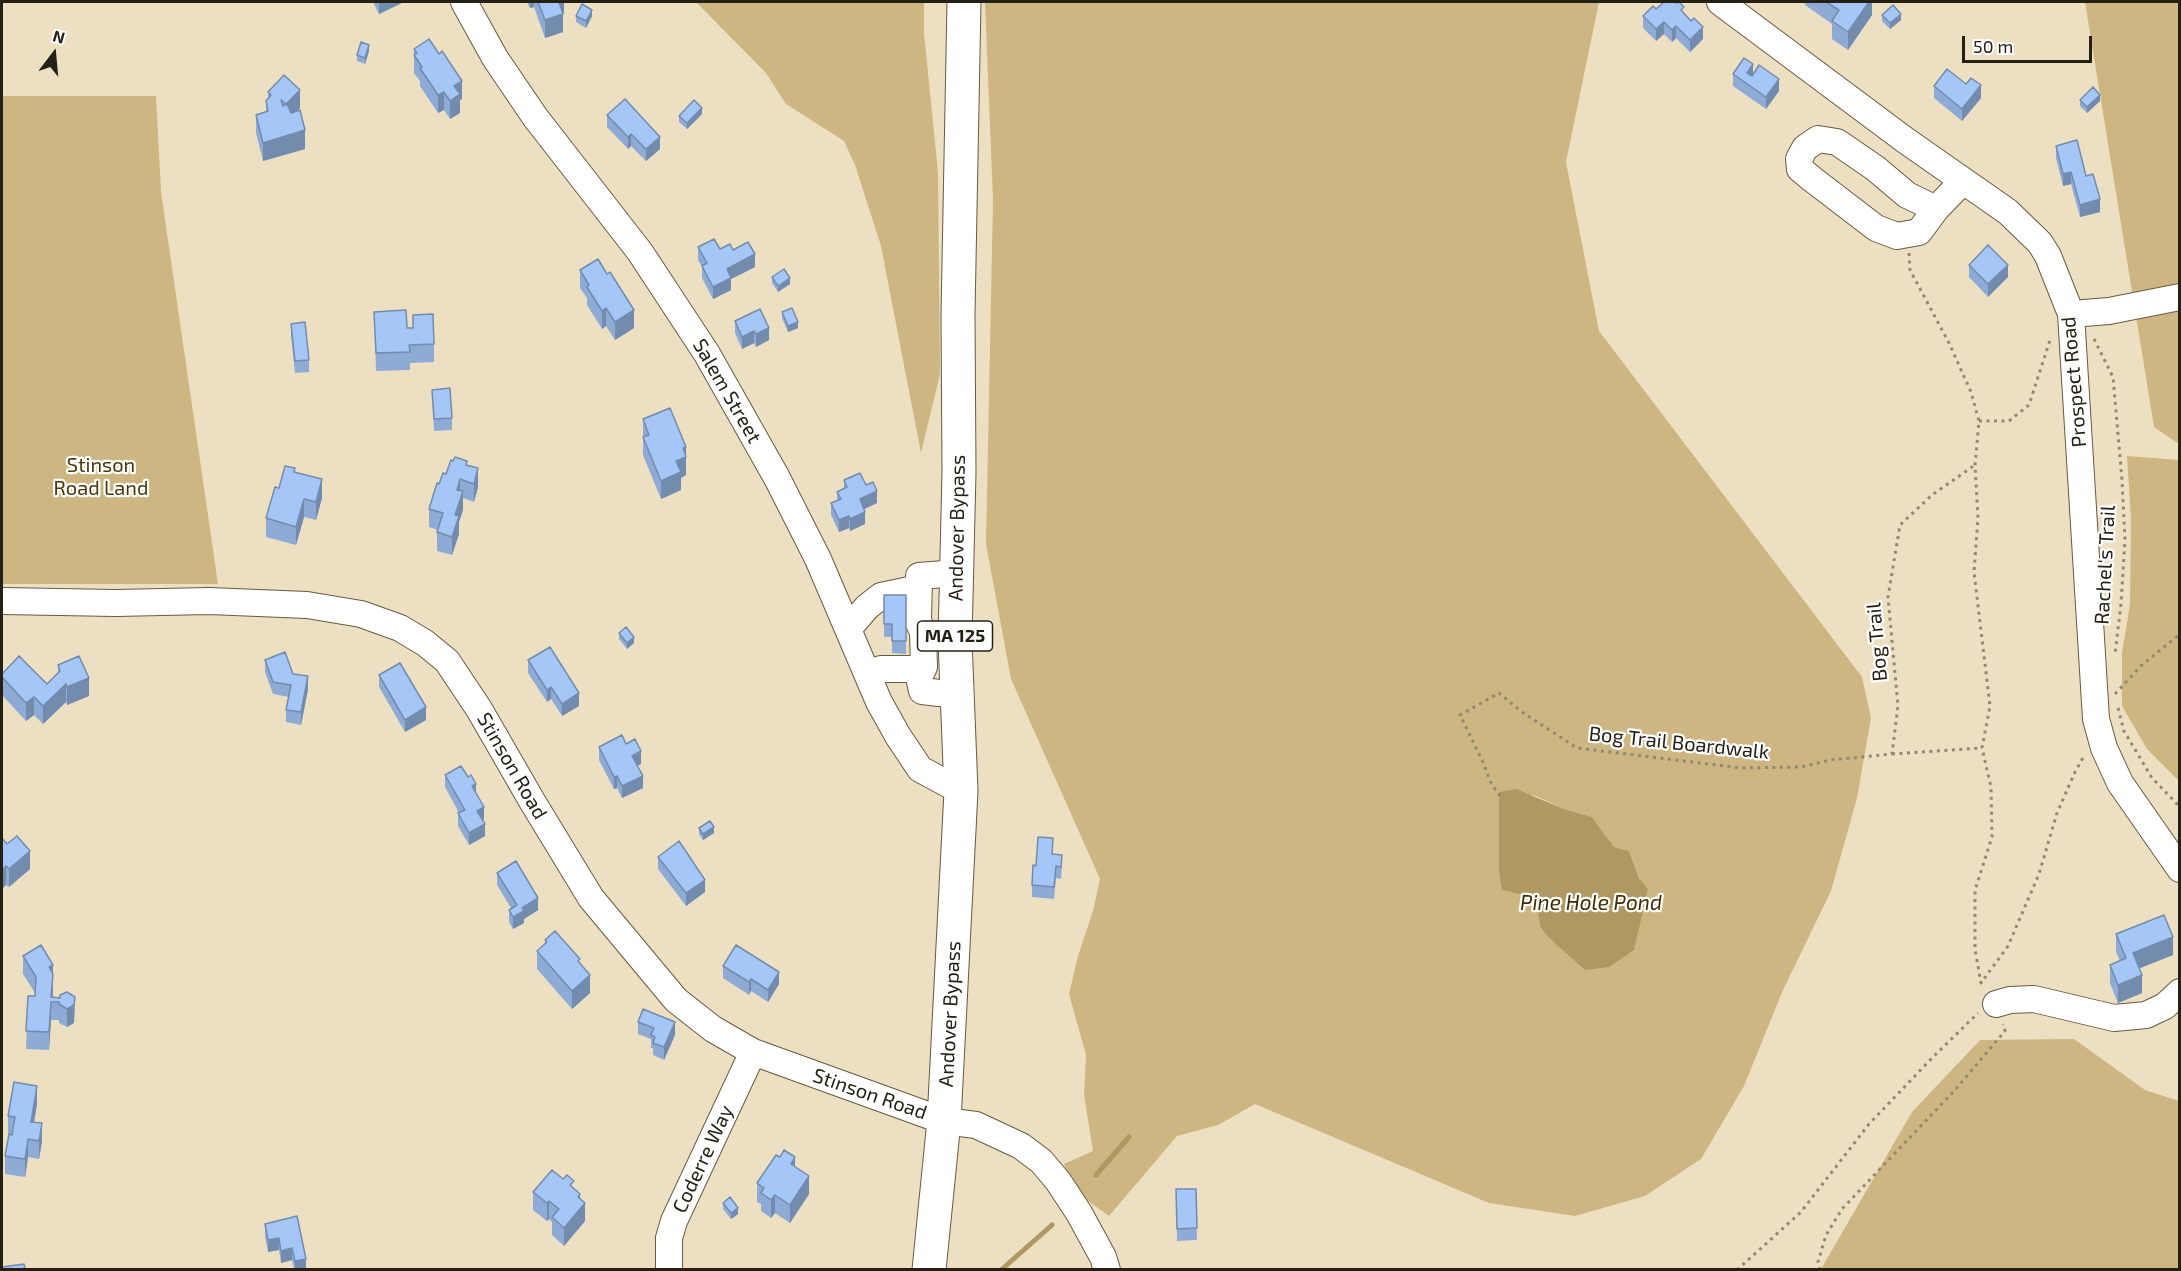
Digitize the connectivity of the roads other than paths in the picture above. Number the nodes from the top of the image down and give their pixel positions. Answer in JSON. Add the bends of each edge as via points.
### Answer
{"nodes":[{"id":1,"x":464,"y":2,"type":"edge"},
{"id":2,"x":964,"y":2,"type":"edge"},
{"id":3,"x":1720,"y":2,"type":"edge"},
{"id":4,"x":1963,"y":181,"type":"junction"},
{"id":5,"x":1936,"y":209,"type":"junction"},
{"id":6,"x":2180,"y":297,"type":"edge"},
{"id":7,"x":2073,"y":308,"type":"junction"},
{"id":8,"x":957,"y":573,"type":"junction"},
{"id":9,"x":919,"y":588,"type":"junction"},
{"id":10,"x":2,"y":601,"type":"edge"},
{"id":11,"x":848,"y":629,"type":"junction"},
{"id":12,"x":915,"y":673,"type":"junction"},
{"id":13,"x":867,"y":674,"type":"junction"},
{"id":14,"x":957,"y":695,"type":"junction"},
{"id":15,"x":960,"y":791,"type":"junction"},
{"id":16,"x":2180,"y":869,"type":"edge"},
{"id":17,"x":2180,"y":992,"type":"edge"},
{"id":18,"x":1996,"y":1004,"type":"road end"},
{"id":19,"x":753,"y":1052,"type":"junction"},
{"id":20,"x":944,"y":1121,"type":"junction"},
{"id":21,"x":669,"y":1269,"type":"edge"},
{"id":22,"x":929,"y":1269,"type":"edge"},
{"id":23,"x":1107,"y":1269,"type":"edge"}],
"edges":[{"from":1,"to":11,"type":"street","name":"Salem Street","via":[[495,58],[535,117],[640,252],[707,354],[798,518]]},
{"from":2,"to":8,"type":"main road","name":"Andover Bypass","number":"MA 125","via":[[957,314]]},
{"from":3,"to":4,"type":"street","name":"Prospect Road"},
{"from":4,"to":5,"type":"street"},
{"from":4,"to":7,"type":"street","name":"Prospect Road","via":[[2008,212],[2040,243]]},
{"from":5,"to":5,"type":"street","via":[[1907,195],[1837,141],[1818,139],[1805,148],[1800,159],[1800,169],[1806,174],[1876,228],[1897,236],[1919,232]]},
{"from":6,"to":7,"type":"street","via":[[2109,311]]},
{"from":7,"to":16,"type":"street","name":"Prospect Road","via":[[2096,707],[2104,748],[2120,783]]},
{"from":8,"to":9,"type":"street","via":[[919,576]]},
{"from":8,"to":14,"type":"main road","name":"Andover Bypass","number":"MA 125"},
{"from":9,"to":11,"type":"street","via":[[880,596]]},
{"from":9,"to":12,"type":"street","via":[[918,621],[923,632],[924,667]]},
{"from":10,"to":19,"type":"street","name":"Stinson Road","via":[[307,605],[361,614],[400,628],[425,643],[447,661],[479,709],[591,898],[676,1000],[713,1029]]},
{"from":11,"to":13,"type":"street","name":"Salem Street"},
{"from":12,"to":13,"type":"street","via":[[881,669]]},
{"from":12,"to":14,"type":"street","via":[[922,691]]},
{"from":13,"to":15,"type":"street","name":"Salem Street","via":[[898,736],[920,769]]},
{"from":14,"to":15,"type":"main road","name":"Andover Bypass","number":"MA 125"},
{"from":15,"to":20,"type":"main road","name":"Andover Bypass","number":"MA 125"},
{"from":17,"to":18,"type":"street","via":[[2165,1006],[2145,1015],[2114,1018],[2034,999]]},
{"from":19,"to":20,"type":"street","name":"Stinson Road"},
{"from":19,"to":21,"type":"street","name":"Coderre Way","via":[[674,1221],[669,1238]]},
{"from":20,"to":22,"type":"main road","name":"Andover Bypass","number":"MA 125"},
{"from":20,"to":23,"type":"street","via":[[976,1125],[1021,1146],[1041,1161],[1079,1213]]}]}
